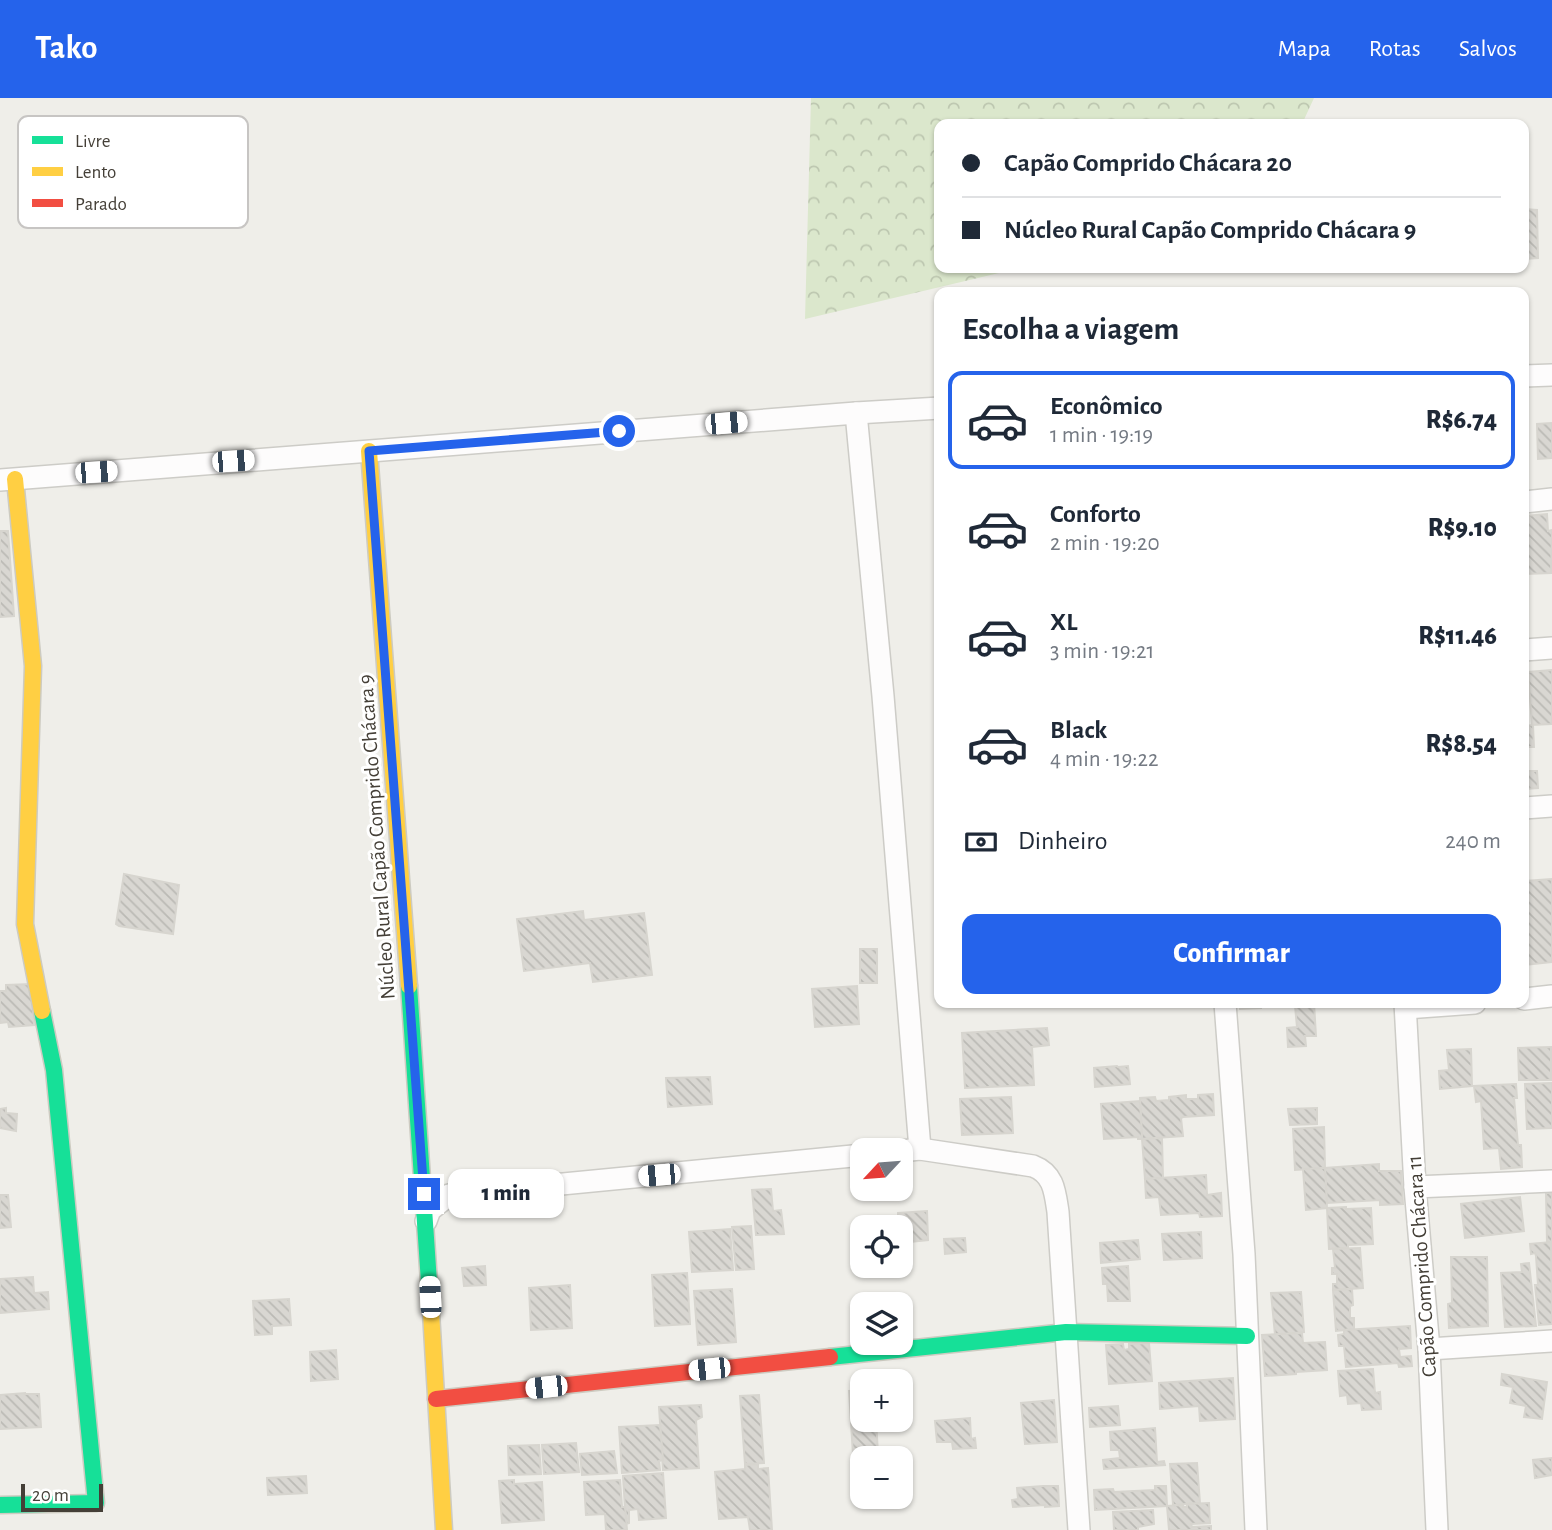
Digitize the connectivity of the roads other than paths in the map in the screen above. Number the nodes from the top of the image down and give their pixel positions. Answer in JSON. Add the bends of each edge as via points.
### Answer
{"nodes":[{"id":1,"x":1552,"y":375,"type":"edge"},
{"id":2,"x":1529,"y":376,"type":"edge"},
{"id":3,"x":934,"y":408,"type":"edge"},
{"id":4,"x":856,"y":412,"type":"junction"},
{"id":5,"x":369,"y":451,"type":"junction"},
{"id":6,"x":7,"y":479,"type":"edge"},
{"id":7,"x":1552,"y":499,"type":"edge"},
{"id":8,"x":1529,"y":501,"type":"edge"},
{"id":9,"x":1552,"y":648,"type":"edge"},
{"id":10,"x":1529,"y":650,"type":"edge"},
{"id":11,"x":1552,"y":806,"type":"edge"},
{"id":12,"x":1529,"y":808,"type":"edge"},
{"id":13,"x":1552,"y":996,"type":"edge"},
{"id":14,"x":1529,"y":998,"type":"edge"},
{"id":15,"x":1225,"y":1008,"type":"edge"},
{"id":16,"x":1406,"y":1008,"type":"edge"},
{"id":17,"x":910,"y":1138,"type":"edge"},
{"id":18,"x":914,"y":1150,"type":"edge"},
{"id":19,"x":850,"y":1156,"type":"edge"},
{"id":20,"x":1552,"y":1181,"type":"edge"},
{"id":21,"x":1415,"y":1187,"type":"junction"},
{"id":22,"x":426,"y":1221,"type":"junction"},
{"id":23,"x":1066,"y":1332,"type":"junction"},
{"id":24,"x":1247,"y":1336,"type":"junction"},
{"id":25,"x":1552,"y":1341,"type":"edge"},
{"id":26,"x":1429,"y":1349,"type":"junction"},
{"id":27,"x":436,"y":1399,"type":"junction"},
{"id":28,"x":0,"y":1505,"type":"edge"},
{"id":29,"x":444,"y":1530,"type":"edge"},
{"id":30,"x":1079,"y":1530,"type":"edge"},
{"id":31,"x":1256,"y":1530,"type":"edge"},
{"id":32,"x":1437,"y":1530,"type":"edge"}],
"edges":[{"from":1,"to":2,"type":"street"},
{"from":3,"to":4,"type":"street"},
{"from":4,"to":5,"type":"street"},
{"from":4,"to":17,"type":"street","via":[[884,710]]},
{"from":5,"to":6,"type":"street"},
{"from":5,"to":22,"type":"street","name":"Núcleo Rural Capão Comprido Chácara 9"},
{"from":6,"to":28,"type":"street","via":[[33,666],[25,924],[54,1070],[96,1503]]},
{"from":7,"to":8,"type":"street"},
{"from":9,"to":10,"type":"street"},
{"from":11,"to":12,"type":"street"},
{"from":13,"to":14,"type":"street"},
{"from":15,"to":24,"type":"street"},
{"from":16,"to":21,"type":"street","name":"Capão Comprido Chácara 11"},
{"from":18,"to":23,"type":"street","via":[[1033,1167],[1051,1180],[1058,1212]]},
{"from":19,"to":22,"type":"street","via":[[449,1195],[430,1210]]},
{"from":20,"to":21,"type":"street"},
{"from":21,"to":26,"type":"street","name":"Capão Comprido Chácara 11"},
{"from":22,"to":27,"type":"street","name":"Núcleo Rural Capão Comprido Chácara 9"},
{"from":23,"to":24,"type":"street"},
{"from":23,"to":27,"type":"street"},
{"from":23,"to":30,"type":"street"},
{"from":24,"to":31,"type":"street"},
{"from":25,"to":26,"type":"street"},
{"from":26,"to":32,"type":"street","name":"Capão Comprido Chácara 11"},
{"from":27,"to":29,"type":"street","name":"Núcleo Rural Capão Comprido Chácara 9"}]}
